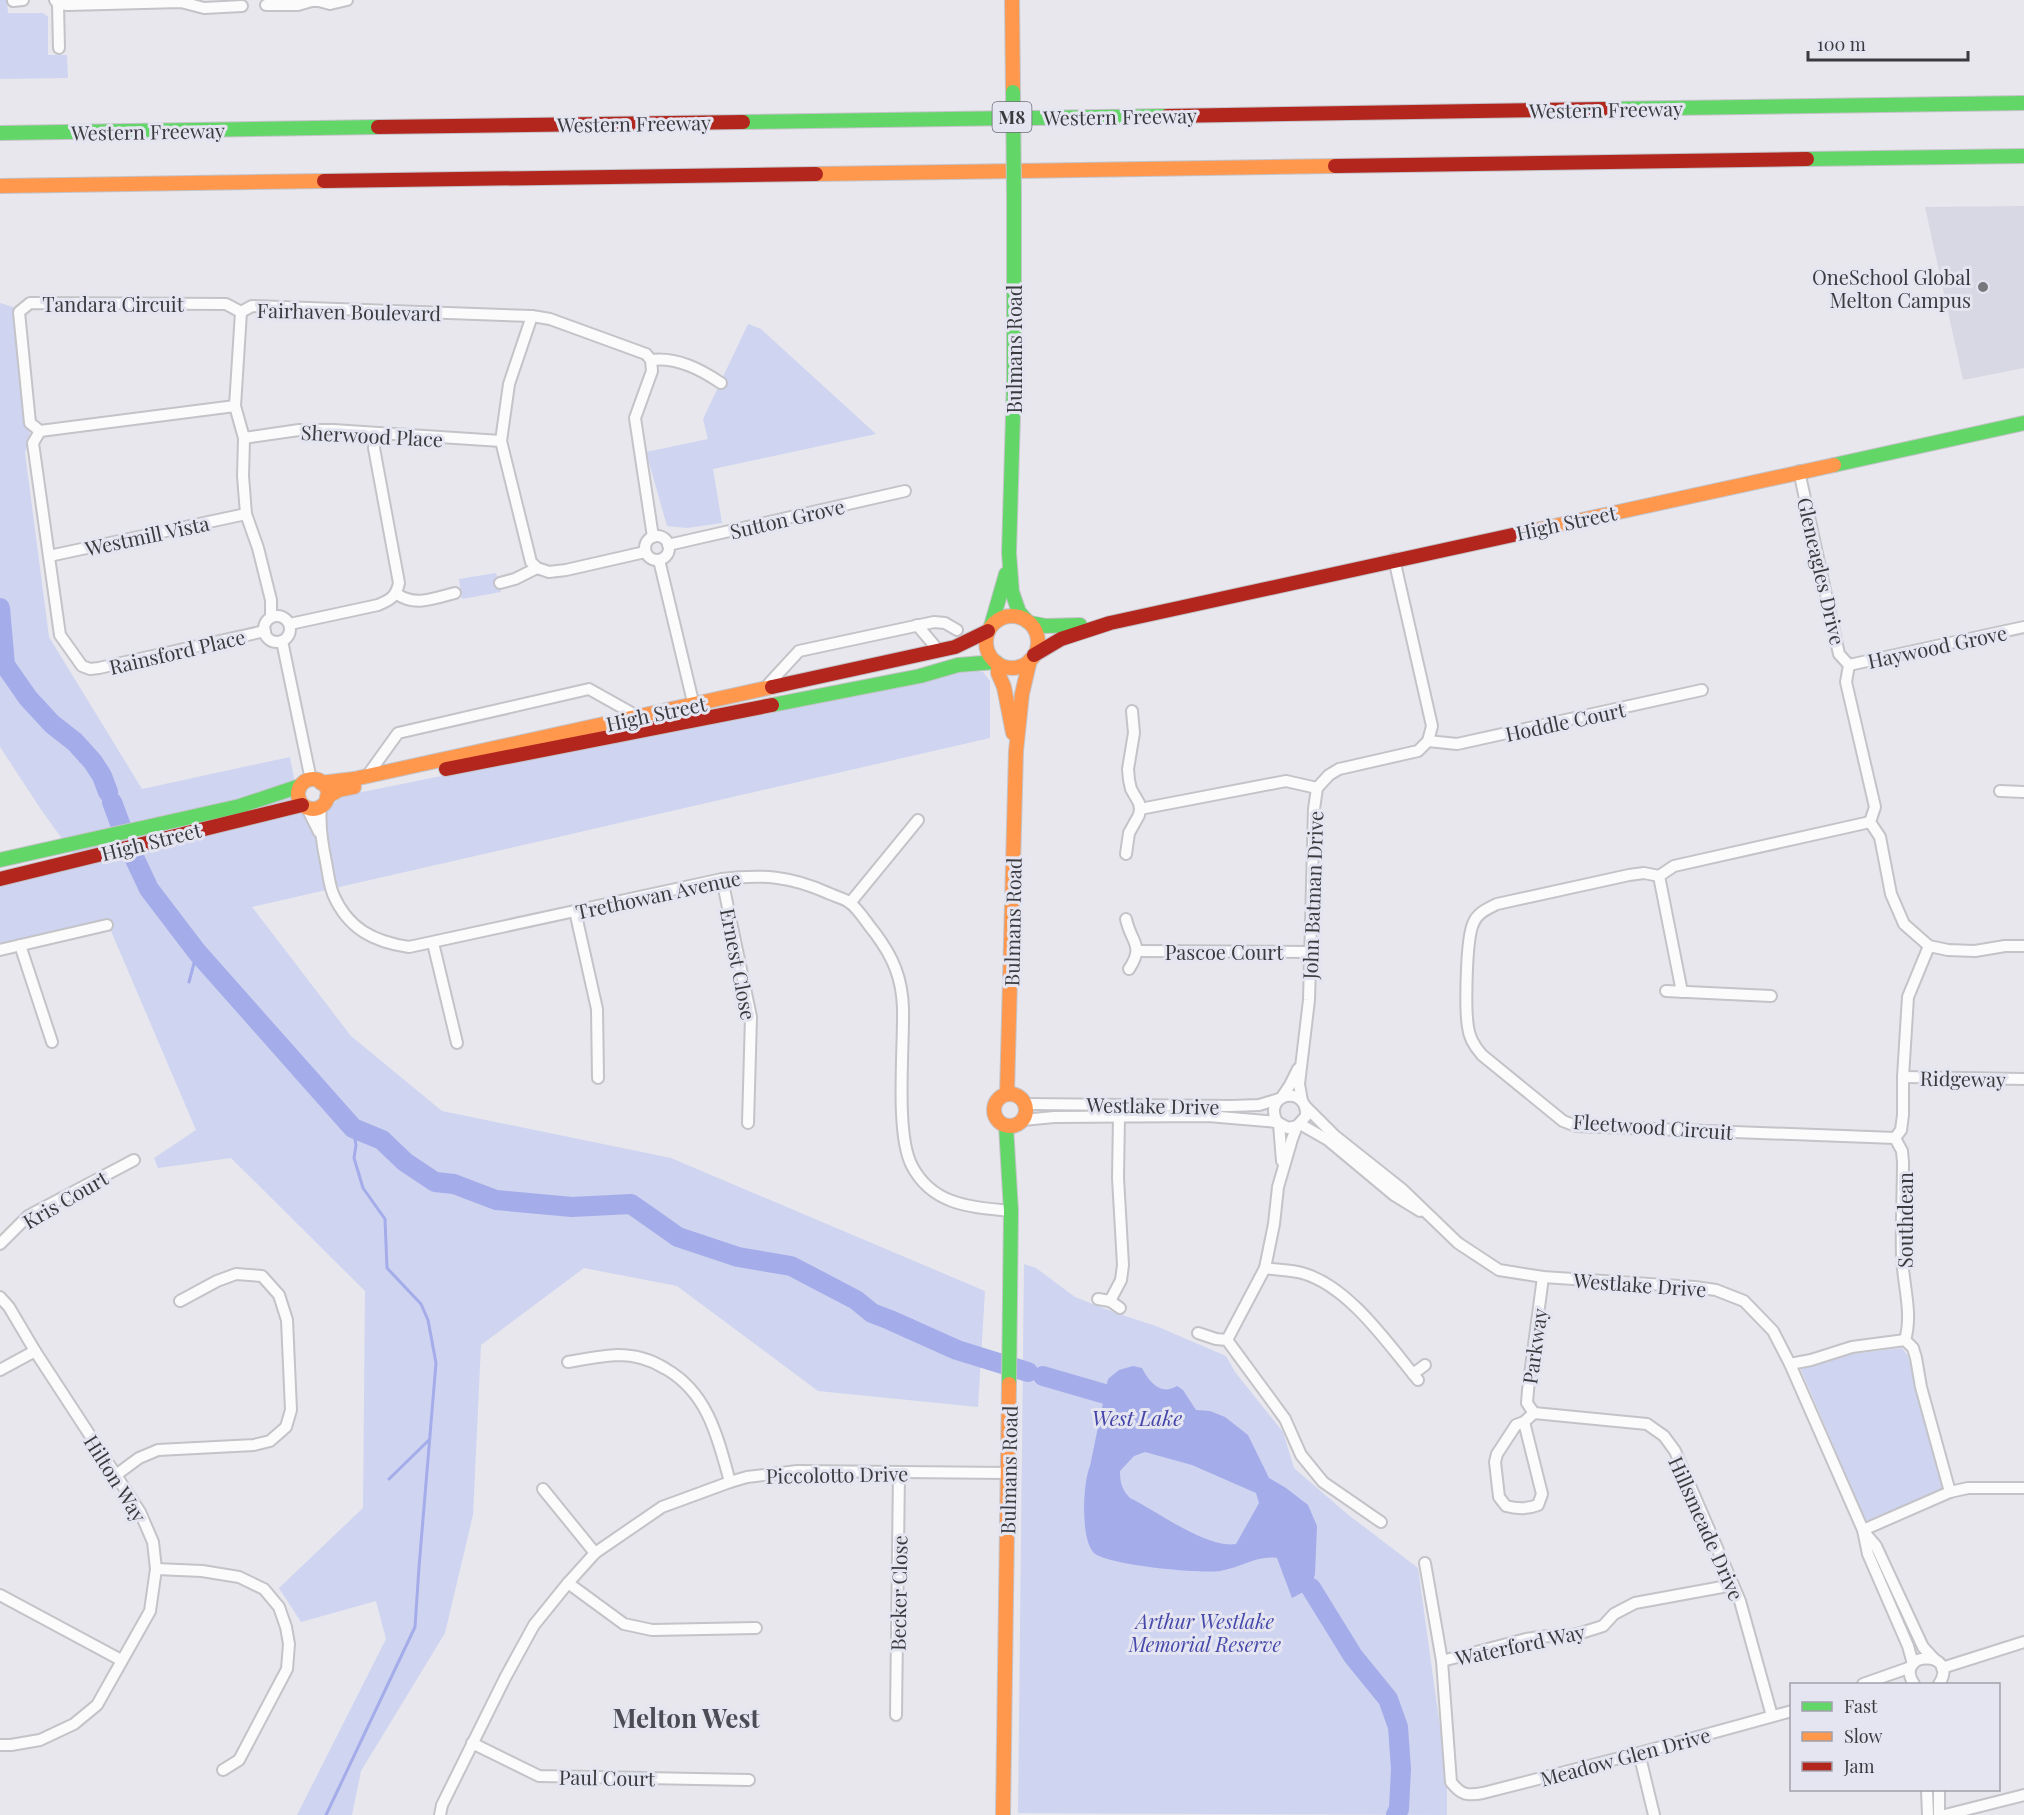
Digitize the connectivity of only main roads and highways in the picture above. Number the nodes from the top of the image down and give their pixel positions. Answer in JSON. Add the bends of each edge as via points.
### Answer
{"nodes":[{"id":1,"x":1012,"y":0,"type":"edge"},
{"id":2,"x":2024,"y":103,"type":"edge"},
{"id":3,"x":0,"y":133,"type":"edge"},
{"id":4,"x":2024,"y":156,"type":"edge"},
{"id":5,"x":0,"y":186,"type":"edge"},
{"id":6,"x":2024,"y":423,"type":"edge"},
{"id":7,"x":1009,"y":553,"type":"junction"},
{"id":8,"x":1028,"y":622,"type":"junction"},
{"id":9,"x":1110,"y":623,"type":"junction"},
{"id":10,"x":989,"y":629,"type":"junction"},
{"id":11,"x":1032,"y":658,"type":"junction"},
{"id":12,"x":997,"y":663,"type":"junction"},
{"id":13,"x":1016,"y":751,"type":"junction"},
{"id":14,"x":311,"y":783,"type":"junction"},
{"id":15,"x":324,"y":802,"type":"junction"},
{"id":16,"x":304,"y":806,"type":"junction"},
{"id":17,"x":0,"y":860,"type":"edge"},
{"id":18,"x":0,"y":879,"type":"edge"},
{"id":19,"x":1007,"y":1094,"type":"junction"},
{"id":20,"x":1006,"y":1126,"type":"junction"},
{"id":21,"x":1003,"y":1815,"type":"edge"}],
"edges":[{"from":1,"to":7,"type":"main road","name":"Bulmans Road","bridge":true,"via":[[1014,380]]},
{"from":2,"to":3,"type":"main road","name":"Western Freeway","number":"M8"},
{"from":4,"to":5,"type":"main road"},
{"from":6,"to":9,"type":"main road","name":"High Street"},
{"from":7,"to":8,"type":"main road","name":"Bulmans Road","via":[[1012,592],[1019,612]]},
{"from":7,"to":10,"type":"main road","name":"Bulmans Road"},
{"from":8,"to":9,"type":"main road","name":"High Street","via":[[1066,626]]},
{"from":8,"to":10,"type":"main road","via":[[1020,617],[1004,617]]},
{"from":8,"to":11,"type":"main road","via":[[1038,640]]},
{"from":9,"to":11,"type":"main road","name":"High Street","via":[[1050,643]]},
{"from":10,"to":12,"type":"main road","via":[[986,646]]},
{"from":10,"to":14,"type":"main road","name":"High Street","via":[[970,642],[939,651],[367,777]]},
{"from":11,"to":12,"type":"main road","via":[[1011,668]]},
{"from":11,"to":13,"type":"main road","name":"Bulmans Road","via":[[1022,694]]},
{"from":12,"to":13,"type":"main road","name":"Bulmans Road"},
{"from":12,"to":15,"type":"main road","name":"High Street","via":[[958,665],[920,676],[339,790]]},
{"from":13,"to":19,"type":"main road","name":"Bulmans Road"},
{"from":14,"to":15,"type":"main road","via":[[326,787]]},
{"from":14,"to":16,"type":"main road","via":[[298,796]]},
{"from":14,"to":17,"type":"main road","name":"High Street","via":[[240,806]]},
{"from":15,"to":16,"type":"main road","via":[[317,808]]},
{"from":16,"to":18,"type":"main road","name":"High Street"},
{"from":19,"to":20,"type":"main road","via":[[998,1099],[994,1109],[997,1119]]},
{"from":19,"to":20,"type":"main road","via":[[1018,1095],[1027,1112],[1016,1125]]},
{"from":20,"to":21,"type":"main road","name":"Bulmans Road","via":[[1011,1211]]}]}
